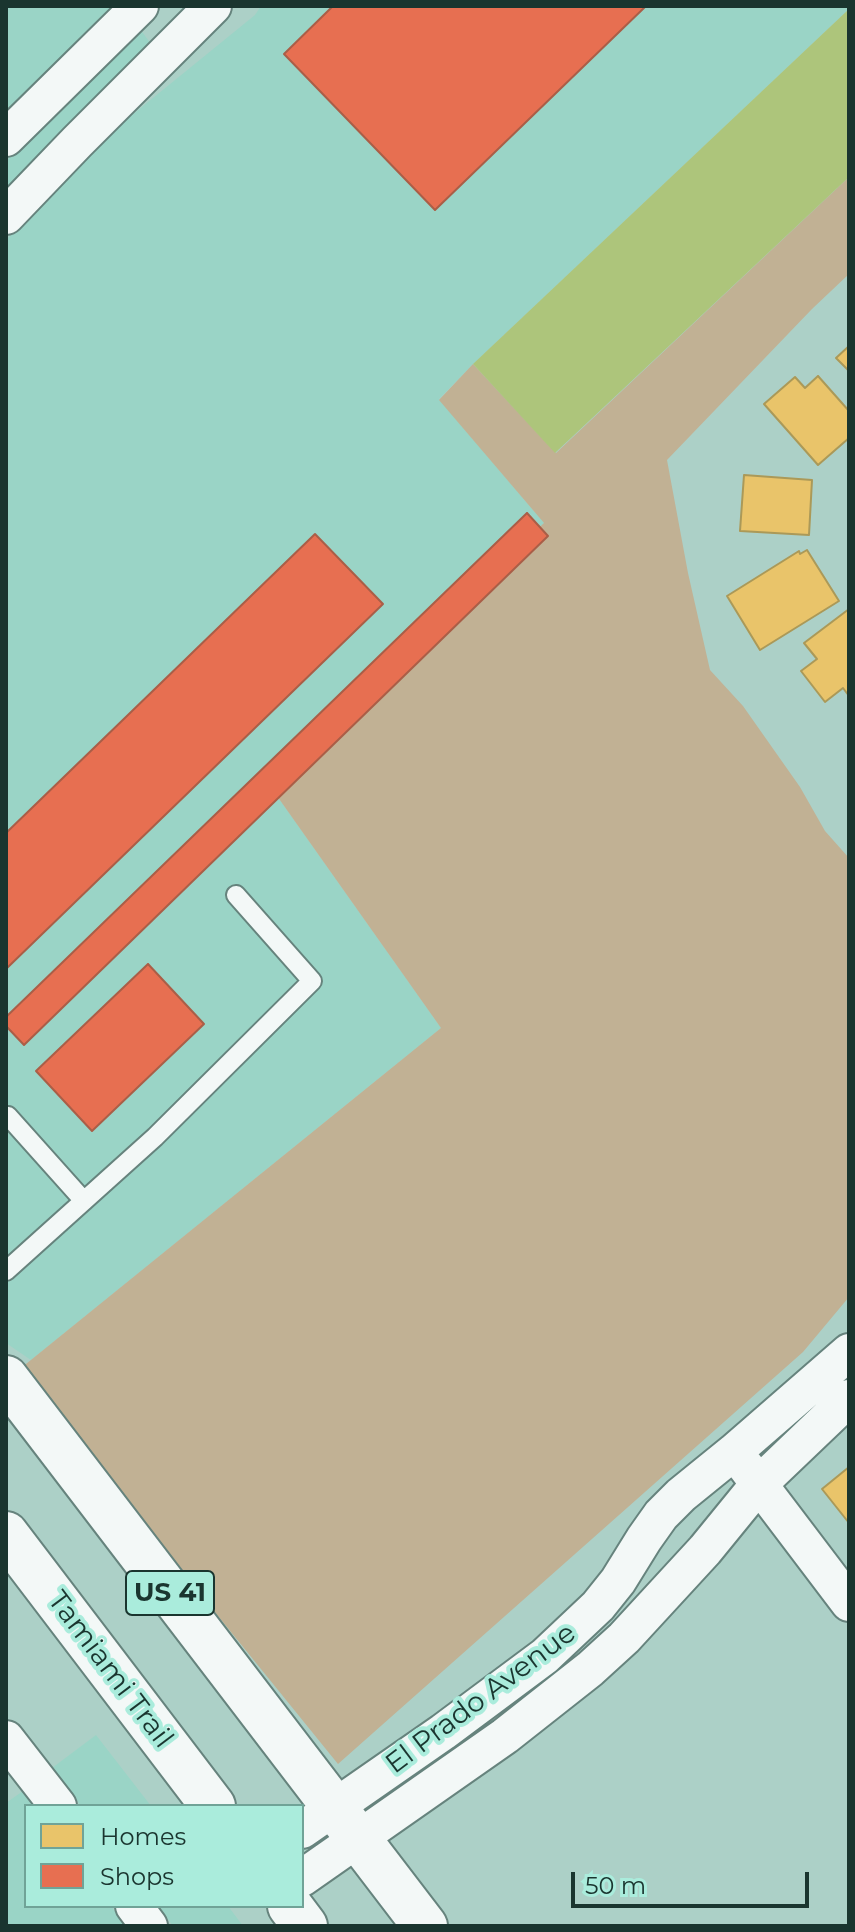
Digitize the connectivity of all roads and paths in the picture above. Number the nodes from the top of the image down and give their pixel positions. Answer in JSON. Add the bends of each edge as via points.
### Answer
{"nodes":[{"id":1,"x":140,"y":6,"type":"edge"},
{"id":2,"x":213,"y":6,"type":"edge"},
{"id":3,"x":6,"y":138,"type":"edge"},
{"id":4,"x":6,"y":216,"type":"edge"},
{"id":5,"x":236,"y":895,"type":"dead end"},
{"id":6,"x":8,"y":1116,"type":"dead end"},
{"id":7,"x":84,"y":1201,"type":"junction"},
{"id":8,"x":6,"y":1271,"type":"edge"},
{"id":9,"x":849,"y":1352,"type":"edge"},
{"id":10,"x":6,"y":1378,"type":"edge"},
{"id":11,"x":849,"y":1398,"type":"edge"},
{"id":12,"x":734,"y":1452,"type":"junction"},
{"id":13,"x":758,"y":1485,"type":"junction"},
{"id":14,"x":6,"y":1534,"type":"edge"},
{"id":15,"x":849,"y":1603,"type":"edge"},
{"id":16,"x":581,"y":1624,"type":"junction"},
{"id":17,"x":609,"y":1652,"type":"junction"},
{"id":18,"x":6,"y":1739,"type":"edge"},
{"id":19,"x":56,"y":1804,"type":"edge"},
{"id":20,"x":211,"y":1804,"type":"edge"},
{"id":21,"x":331,"y":1825,"type":"edge"},
{"id":22,"x":304,"y":1874,"type":"edge"},
{"id":23,"x":136,"y":1908,"type":"edge"},
{"id":24,"x":292,"y":1908,"type":"edge"},
{"id":25,"x":149,"y":1926,"type":"edge"},
{"id":26,"x":305,"y":1926,"type":"edge"},
{"id":27,"x":425,"y":1926,"type":"edge"}],
"edges":[{"from":1,"to":3,"type":"street"},
{"from":2,"to":4,"type":"street"},
{"from":5,"to":7,"type":"lane","via":[[312,981]]},
{"from":6,"to":7,"type":"lane"},
{"from":7,"to":8,"type":"lane"},
{"from":9,"to":12,"type":"street","name":"El Prado Avenue"},
{"from":10,"to":21,"type":"main road","number":"US 41"},
{"from":11,"to":13,"type":"street"},
{"from":12,"to":13,"type":"street"},
{"from":12,"to":16,"type":"street","name":"El Prado Avenue","via":[[661,1515],[618,1581]]},
{"from":13,"to":15,"type":"street"},
{"from":13,"to":17,"type":"street"},
{"from":14,"to":20,"type":"main road","name":"Tamiami Trail"},
{"from":16,"to":17,"type":"street"},
{"from":16,"to":21,"type":"street","name":"El Prado Avenue"},
{"from":17,"to":21,"type":"street","via":[[505,1736]]},
{"from":18,"to":19,"type":"street"},
{"from":21,"to":22,"type":"street"},
{"from":21,"to":27,"type":"main road","number":"US 41"},
{"from":23,"to":25,"type":"street"},
{"from":24,"to":26,"type":"main road"}]}
